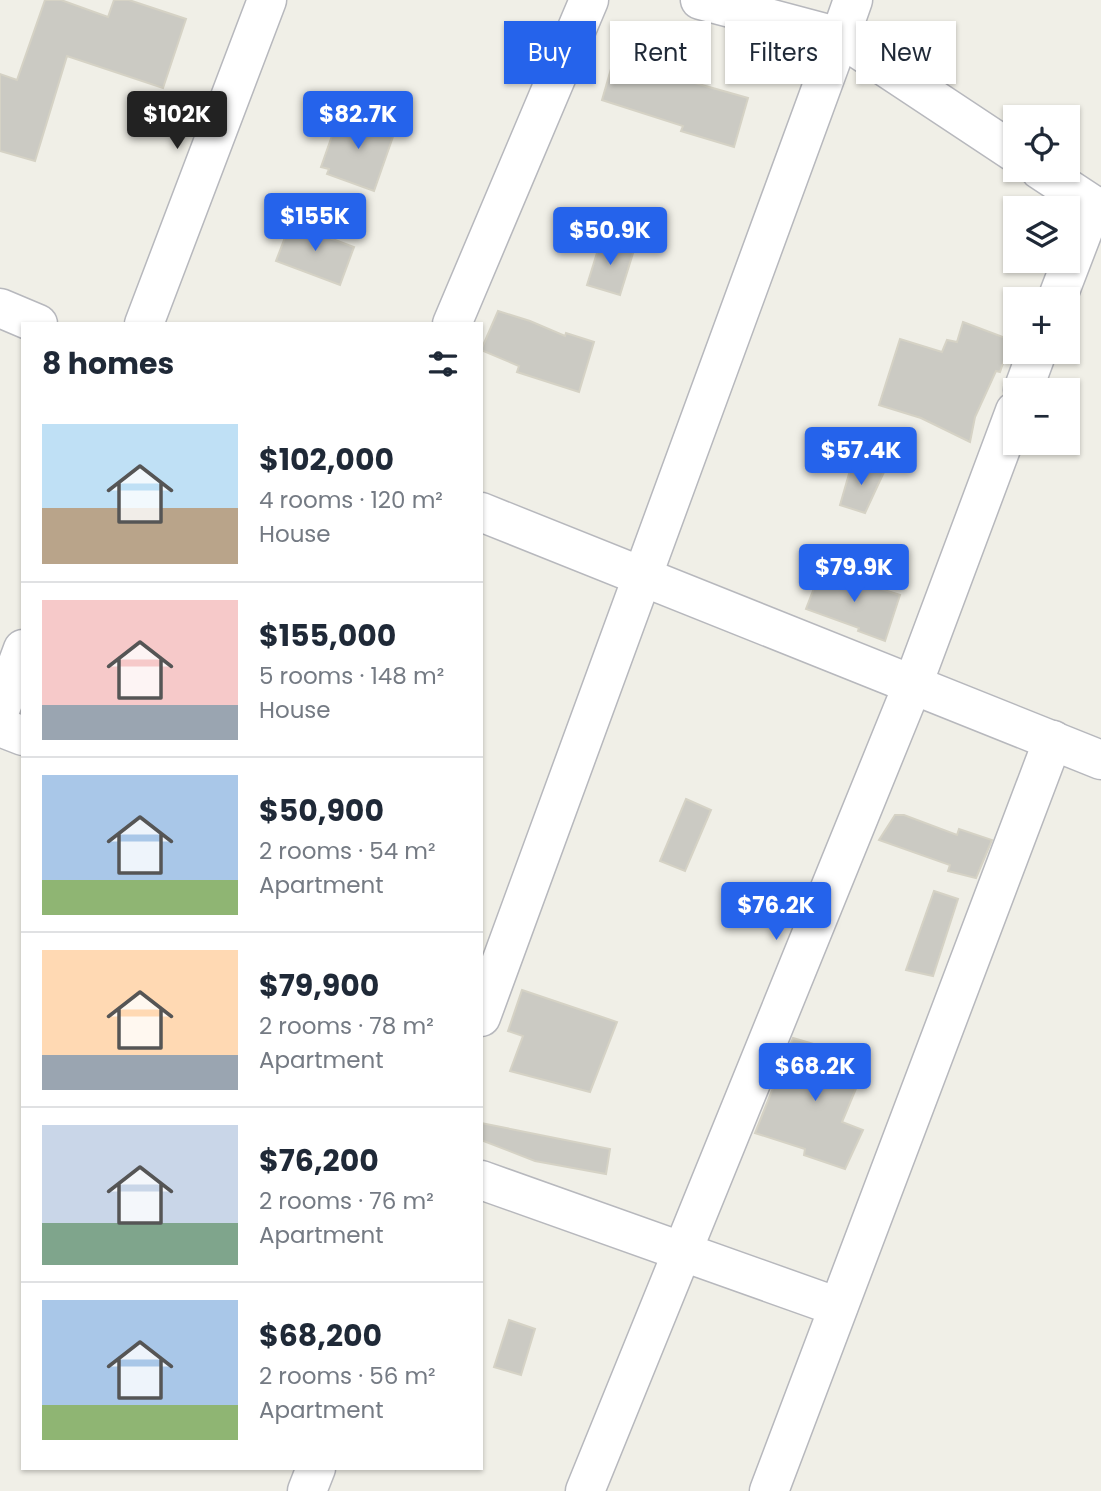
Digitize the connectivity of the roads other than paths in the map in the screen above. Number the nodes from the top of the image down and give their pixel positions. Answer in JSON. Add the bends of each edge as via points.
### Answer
{"nodes":[{"id":1,"x":267,"y":0,"type":"edge"},
{"id":2,"x":589,"y":0,"type":"edge"},
{"id":3,"x":700,"y":0,"type":"edge"},
{"id":4,"x":853,"y":0,"type":"edge"},
{"id":5,"x":780,"y":21,"type":"edge"},
{"id":6,"x":842,"y":34,"type":"edge"},
{"id":7,"x":842,"y":38,"type":"edge"},
{"id":8,"x":824,"y":84,"type":"edge"},
{"id":9,"x":1003,"y":145,"type":"edge"},
{"id":10,"x":1058,"y":182,"type":"edge"},
{"id":11,"x":1097,"y":207,"type":"edge"},
{"id":12,"x":1062,"y":287,"type":"edge"},
{"id":13,"x":0,"y":307,"type":"edge"},
{"id":14,"x":34,"y":322,"type":"edge"},
{"id":15,"x":145,"y":322,"type":"edge"},
{"id":16,"x":453,"y":322,"type":"edge"},
{"id":17,"x":1003,"y":443,"type":"edge"},
{"id":18,"x":483,"y":513,"type":"edge"},
{"id":19,"x":643,"y":576,"type":"junction"},
{"id":20,"x":21,"y":654,"type":"edge"},
{"id":21,"x":913,"y":684,"type":"junction"},
{"id":22,"x":0,"y":710,"type":"edge"},
{"id":23,"x":0,"y":727,"type":"edge"},
{"id":24,"x":21,"y":735,"type":"edge"},
{"id":25,"x":1053,"y":740,"type":"junction"},
{"id":26,"x":1101,"y":760,"type":"edge"},
{"id":27,"x":496,"y":929,"type":"edge"},
{"id":28,"x":483,"y":1005,"type":"edge"},
{"id":29,"x":483,"y":1181,"type":"edge"},
{"id":30,"x":682,"y":1252,"type":"junction"},
{"id":31,"x":838,"y":1307,"type":"junction"},
{"id":32,"x":315,"y":1470,"type":"edge"},
{"id":33,"x":307,"y":1491,"type":"edge"},
{"id":34,"x":585,"y":1491,"type":"edge"},
{"id":35,"x":769,"y":1491,"type":"edge"}],
"edges":[{"from":1,"to":15,"type":"street"},
{"from":2,"to":16,"type":"street"},
{"from":3,"to":5,"type":"street"},
{"from":4,"to":6,"type":"street"},
{"from":7,"to":9,"type":"street"},
{"from":8,"to":19,"type":"street"},
{"from":10,"to":11,"type":"street"},
{"from":11,"to":12,"type":"street"},
{"from":13,"to":14,"type":"street"},
{"from":17,"to":21,"type":"street"},
{"from":18,"to":19,"type":"street"},
{"from":19,"to":21,"type":"street"},
{"from":19,"to":27,"type":"street"},
{"from":20,"to":22,"type":"street"},
{"from":21,"to":25,"type":"street"},
{"from":21,"to":30,"type":"street"},
{"from":23,"to":24,"type":"street"},
{"from":25,"to":26,"type":"street"},
{"from":25,"to":31,"type":"street"},
{"from":27,"to":28,"type":"street"},
{"from":29,"to":30,"type":"street"},
{"from":30,"to":31,"type":"street"},
{"from":30,"to":34,"type":"street"},
{"from":31,"to":35,"type":"street"},
{"from":32,"to":33,"type":"street"}]}
